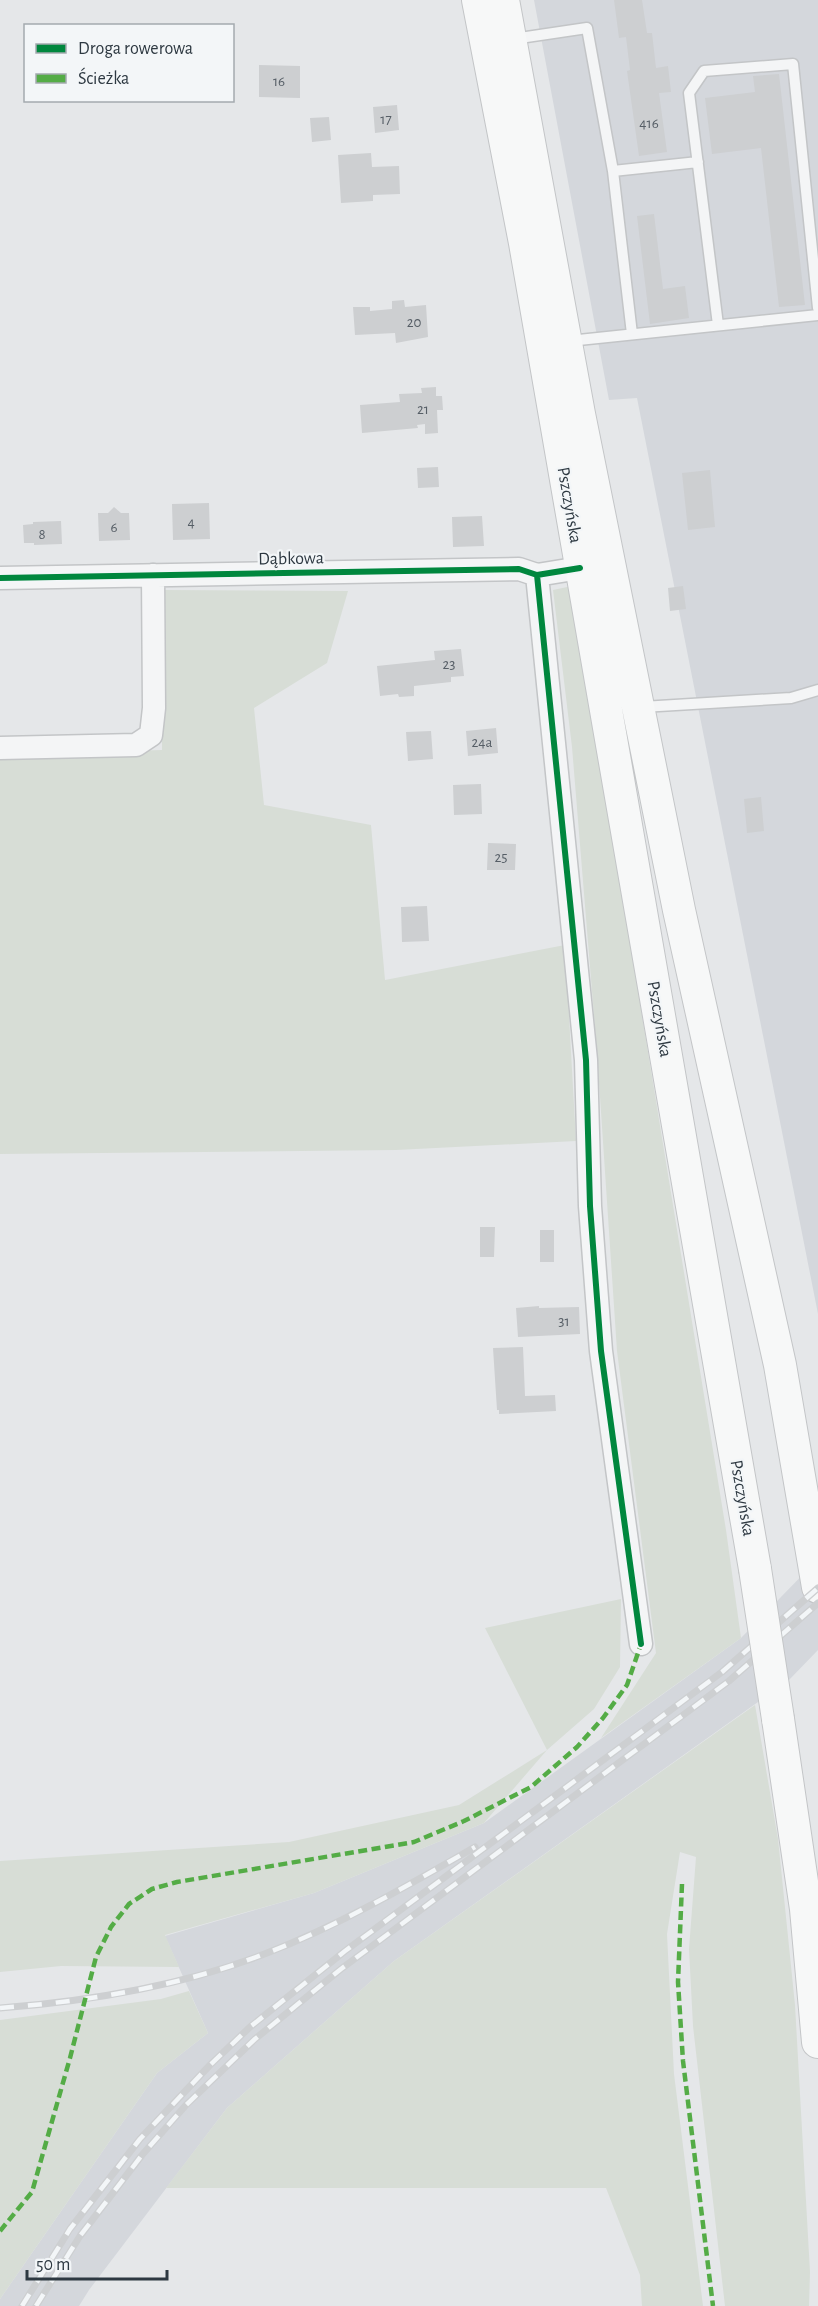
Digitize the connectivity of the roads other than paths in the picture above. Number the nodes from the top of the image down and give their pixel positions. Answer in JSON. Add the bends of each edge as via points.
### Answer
{"nodes":[{"id":1,"x":478,"y":0,"type":"edge"},
{"id":2,"x":503,"y":0,"type":"edge"},
{"id":3,"x":511,"y":40,"type":"junction"},
{"id":4,"x":698,"y":162,"type":"junction"},
{"id":5,"x":613,"y":171,"type":"junction"},
{"id":6,"x":818,"y":308,"type":"edge"},
{"id":7,"x":818,"y":315,"type":"edge"},
{"id":8,"x":718,"y":325,"type":"junction"},
{"id":9,"x":632,"y":334,"type":"junction"},
{"id":10,"x":566,"y":341,"type":"junction"},
{"id":11,"x":580,"y":568,"type":"junction"},
{"id":12,"x":153,"y":575,"type":"junction"},
{"id":13,"x":537,"y":575,"type":"junction"},
{"id":14,"x":0,"y":578,"type":"edge"},
{"id":15,"x":818,"y":690,"type":"edge"},
{"id":16,"x":621,"y":708,"type":"junction"},
{"id":17,"x":0,"y":748,"type":"edge"},
{"id":18,"x":818,"y":1587,"type":"edge"},
{"id":19,"x":641,"y":1644,"type":"dead end"},
{"id":20,"x":818,"y":2042,"type":"edge"}],
"edges":[{"from":1,"to":11,"type":"main road","name":"Pszczyńska","via":[[525,243]]},
{"from":2,"to":3,"type":"main road","name":"Pszczyńska"},
{"from":3,"to":5,"type":"lane","via":[[587,28]]},
{"from":3,"to":10,"type":"main road","name":"Pszczyńska"},
{"from":4,"to":5,"type":"lane"},
{"from":4,"to":6,"type":"lane","via":[[689,93],[704,71],[793,64]]},
{"from":4,"to":8,"type":"lane"},
{"from":5,"to":9,"type":"lane"},
{"from":7,"to":8,"type":"lane"},
{"from":8,"to":9,"type":"lane"},
{"from":9,"to":10,"type":"lane"},
{"from":10,"to":16,"type":"main road","name":"Pszczyńska"},
{"from":11,"to":13,"type":"street","name":"Dąbkowa"},
{"from":11,"to":16,"type":"main road","name":"Pszczyńska"},
{"from":12,"to":13,"type":"street","name":"Dąbkowa","via":[[519,569]]},
{"from":12,"to":14,"type":"street","name":"Dąbkowa"},
{"from":12,"to":17,"type":"street","via":[[151,735],[136,745]]},
{"from":13,"to":19,"type":"street","via":[[586,1060],[590,1206],[601,1351]]},
{"from":15,"to":16,"type":"lane","via":[[792,698]]},
{"from":16,"to":18,"type":"main road","name":"Pszczyńska","via":[[679,910],[780,1365]]},
{"from":16,"to":20,"type":"main road","name":"Pszczyńska","bridge":true,"via":[[689,1179],[756,1569],[806,1909]]}]}
